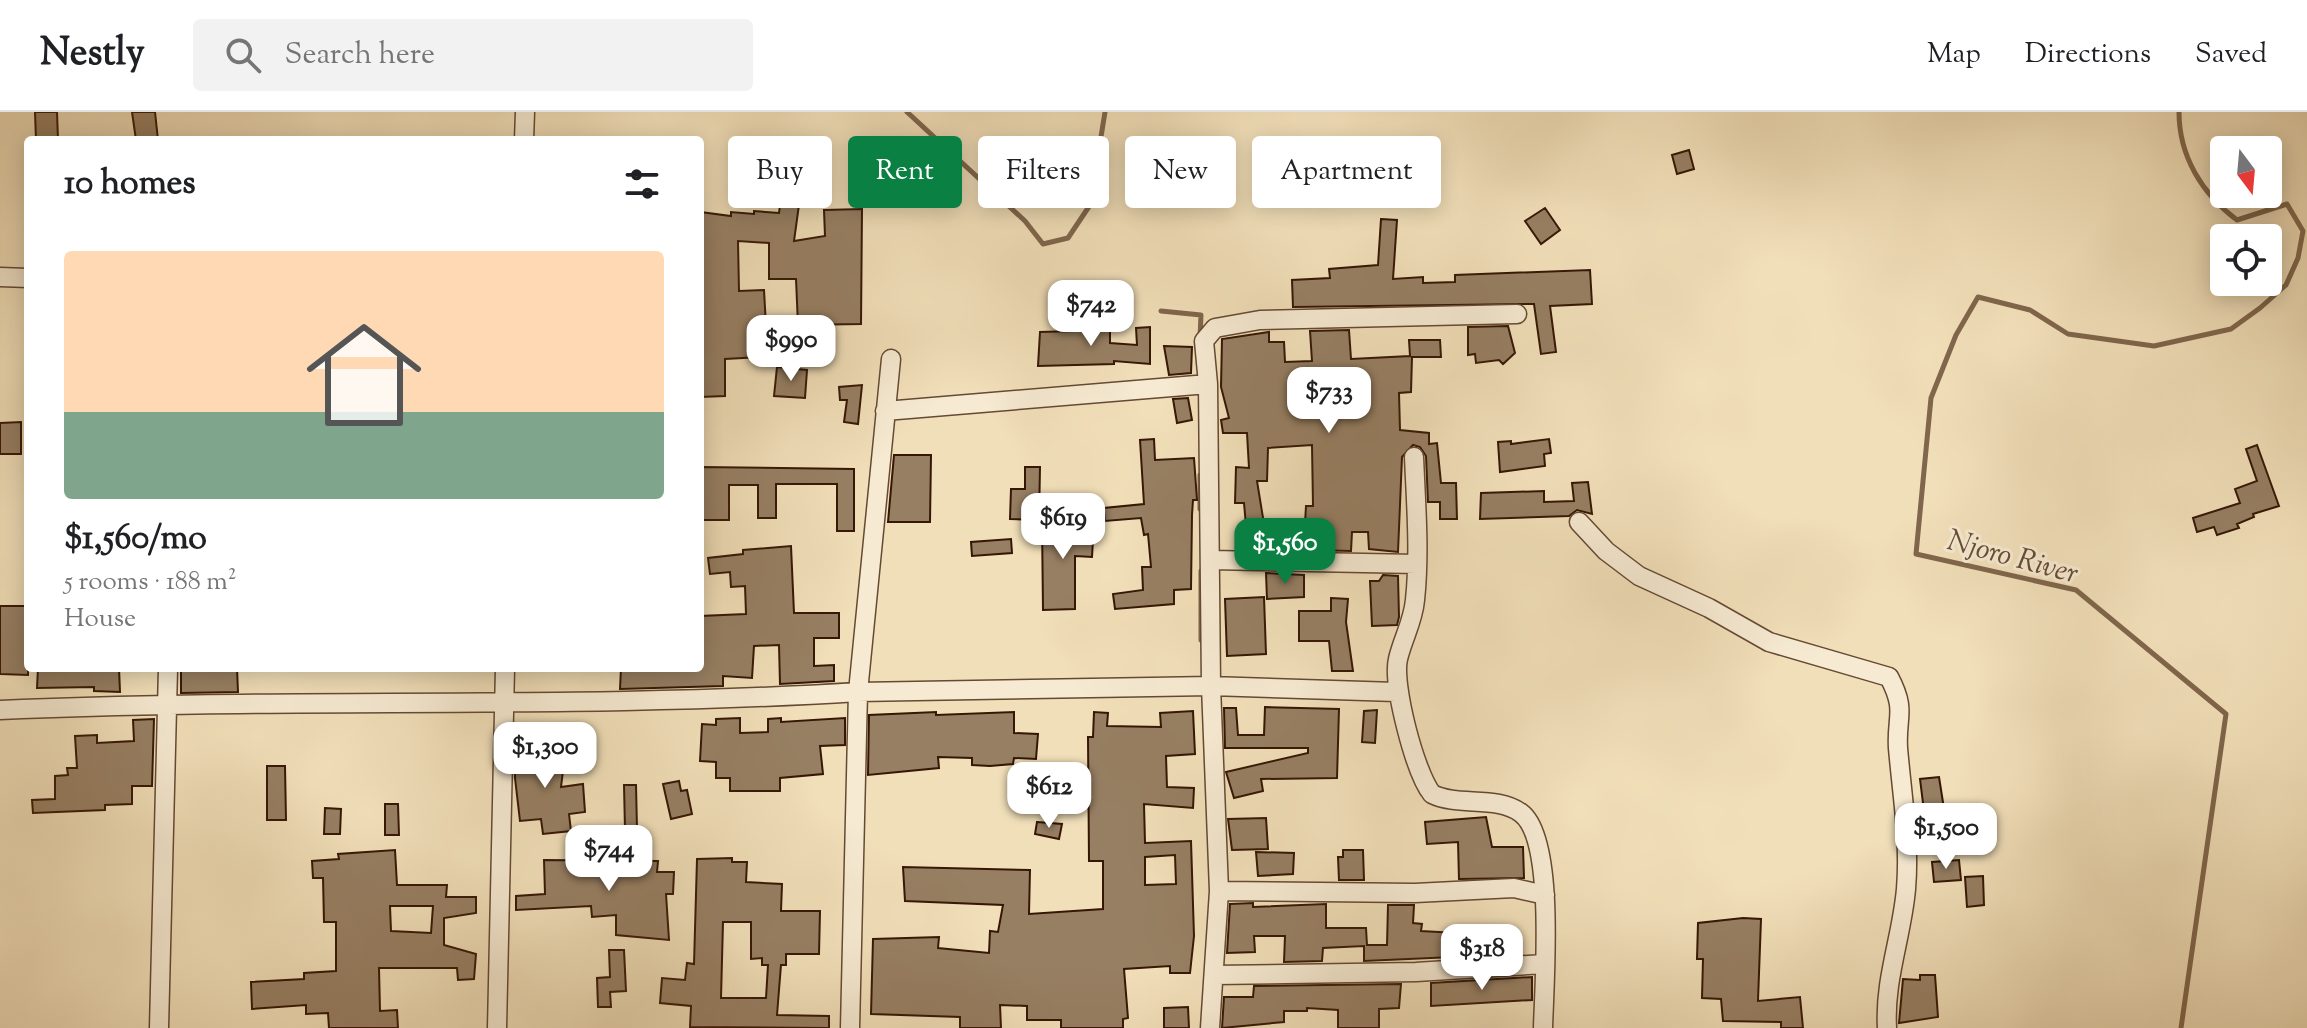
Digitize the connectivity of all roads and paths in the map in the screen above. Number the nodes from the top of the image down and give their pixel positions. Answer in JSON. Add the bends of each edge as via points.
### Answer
{"nodes":[{"id":1,"x":525,"y":112,"type":"edge"},
{"id":2,"x":524,"y":136,"type":"edge"},
{"id":3,"x":0,"y":277,"type":"edge"},
{"id":4,"x":24,"y":278,"type":"edge"},
{"id":5,"x":1517,"y":314,"type":"dead end"},
{"id":6,"x":891,"y":359,"type":"dead end"},
{"id":7,"x":1208,"y":384,"type":"junction"},
{"id":8,"x":885,"y":411,"type":"junction"},
{"id":9,"x":1414,"y":457,"type":"dead end"},
{"id":10,"x":1579,"y":522,"type":"dead end"},
{"id":11,"x":1212,"y":560,"type":"junction"},
{"id":12,"x":1417,"y":564,"type":"junction"},
{"id":13,"x":168,"y":672,"type":"edge"},
{"id":14,"x":505,"y":672,"type":"edge"},
{"id":15,"x":1211,"y":686,"type":"junction"},
{"id":16,"x":858,"y":692,"type":"junction"},
{"id":17,"x":1396,"y":692,"type":"junction"},
{"id":18,"x":168,"y":702,"type":"junction"},
{"id":19,"x":506,"y":703,"type":"junction"},
{"id":20,"x":0,"y":710,"type":"edge"},
{"id":21,"x":1219,"y":891,"type":"junction"},
{"id":22,"x":1545,"y":895,"type":"junction"},
{"id":23,"x":1544,"y":964,"type":"junction"},
{"id":24,"x":1215,"y":975,"type":"junction"},
{"id":25,"x":159,"y":1028,"type":"edge"},
{"id":26,"x":497,"y":1028,"type":"edge"},
{"id":27,"x":850,"y":1028,"type":"edge"},
{"id":28,"x":1210,"y":1028,"type":"edge"},
{"id":29,"x":1543,"y":1028,"type":"edge"},
{"id":30,"x":1887,"y":1028,"type":"edge"}],
"edges":[{"from":1,"to":2,"type":"street"},
{"from":3,"to":4,"type":"street"},
{"from":5,"to":7,"type":"street","via":[[1232,323],[1215,328],[1204,341]]},
{"from":6,"to":8,"type":"street"},
{"from":7,"to":8,"type":"street"},
{"from":7,"to":11,"type":"street"},
{"from":8,"to":16,"type":"street"},
{"from":9,"to":12,"type":"street"},
{"from":10,"to":30,"type":"street","via":[[1639,576],[1769,642],[1889,677],[1902,715],[1898,746],[1907,859]]},
{"from":11,"to":12,"type":"street"},
{"from":11,"to":15,"type":"street"},
{"from":12,"to":17,"type":"street"},
{"from":13,"to":18,"type":"street"},
{"from":14,"to":19,"type":"street"},
{"from":15,"to":16,"type":"street"},
{"from":15,"to":17,"type":"street"},
{"from":15,"to":21,"type":"street"},
{"from":16,"to":19,"type":"street"},
{"from":16,"to":27,"type":"street"},
{"from":17,"to":22,"type":"street","via":[[1426,786],[1439,797],[1521,812],[1534,829]]},
{"from":18,"to":19,"type":"street"},
{"from":18,"to":20,"type":"street"},
{"from":18,"to":25,"type":"street"},
{"from":19,"to":26,"type":"street"},
{"from":21,"to":22,"type":"street","via":[[1514,888]]},
{"from":21,"to":24,"type":"street"},
{"from":22,"to":23,"type":"street"},
{"from":23,"to":24,"type":"street"},
{"from":23,"to":29,"type":"street"},
{"from":24,"to":28,"type":"street"}]}
